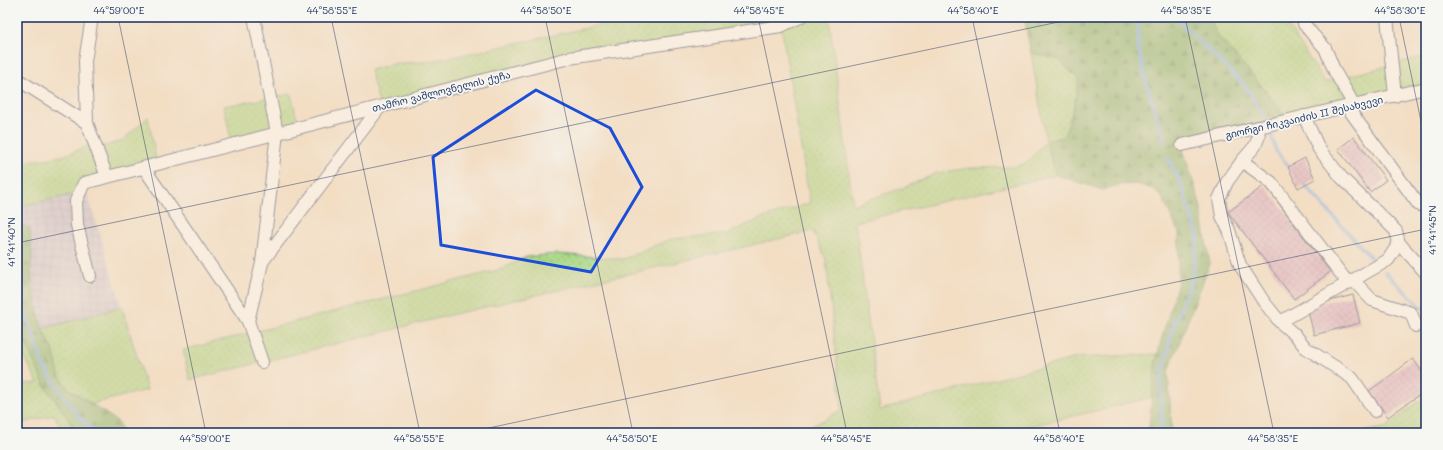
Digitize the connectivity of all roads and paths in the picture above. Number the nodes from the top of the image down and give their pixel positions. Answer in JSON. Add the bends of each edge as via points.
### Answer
{"nodes":[{"id":1,"x":92,"y":17,"type":"edge"},
{"id":2,"x":254,"y":17,"type":"edge"},
{"id":3,"x":800,"y":17,"type":"edge"},
{"id":4,"x":1304,"y":17,"type":"edge"},
{"id":5,"x":1387,"y":17,"type":"edge"},
{"id":6,"x":17,"y":79,"type":"edge"},
{"id":7,"x":1426,"y":88,"type":"edge"},
{"id":8,"x":1395,"y":96,"type":"junction"},
{"id":9,"x":1350,"y":106,"type":"junction"},
{"id":10,"x":380,"y":107,"type":"junction"},
{"id":11,"x":1304,"y":116,"type":"junction"},
{"id":12,"x":87,"y":124,"type":"junction"},
{"id":13,"x":1257,"y":128,"type":"junction"},
{"id":14,"x":277,"y":133,"type":"junction"},
{"id":15,"x":1182,"y":145,"type":"dead end"},
{"id":16,"x":1242,"y":161,"type":"junction"},
{"id":17,"x":144,"y":168,"type":"junction"},
{"id":18,"x":107,"y":177,"type":"junction"},
{"id":19,"x":1419,"y":205,"type":"dead end"},
{"id":20,"x":1399,"y":243,"type":"junction"},
{"id":21,"x":262,"y":263,"type":"junction"},
{"id":22,"x":1426,"y":273,"type":"edge"},
{"id":23,"x":90,"y":276,"type":"dead end"},
{"id":24,"x":1351,"y":281,"type":"junction"},
{"id":25,"x":248,"y":321,"type":"junction"},
{"id":26,"x":1280,"y":322,"type":"junction"},
{"id":27,"x":1416,"y":326,"type":"dead end"},
{"id":28,"x":262,"y":362,"type":"dead end"},
{"id":29,"x":1374,"y":411,"type":"dead end"}],
"edges":[{"from":1,"to":12,"type":"street","via":[[85,61]]},
{"from":2,"to":14,"type":"street"},
{"from":3,"to":10,"type":"street","name":"თამრო ვაშლოვნელის ქუჩა","via":[[781,26],[569,58]]},
{"from":4,"to":9,"type":"street","via":[[1304,24],[1325,48]]},
{"from":5,"to":8,"type":"street"},
{"from":6,"to":12,"type":"street"},
{"from":7,"to":8,"type":"street","name":"გიორგი ჩიკვაიძის II შესახვევი"},
{"from":8,"to":9,"type":"street","name":"გიორგი ჩიკვაიძის II შესახვევი"},
{"from":9,"to":11,"type":"street","name":"გიორგი ჩიკვაიძის II შესახვევი"},
{"from":9,"to":19,"type":"street"},
{"from":10,"to":14,"type":"street","name":"თამრო ვაშლოვნელის ქუჩა"},
{"from":10,"to":21,"type":"street"},
{"from":11,"to":13,"type":"street","name":"გიორგი ჩიკვაიძის II შესახვევი"},
{"from":11,"to":20,"type":"street","via":[[1319,149],[1342,178],[1396,231]]},
{"from":12,"to":18,"type":"street"},
{"from":13,"to":15,"type":"street","name":"გიორგი ჩიკვაიძის II შესახვევი"},
{"from":13,"to":16,"type":"street","via":[[1259,136],[1255,146]]},
{"from":14,"to":17,"type":"street","name":"თამრო ვაშლოვნელის ქუჩა"},
{"from":14,"to":21,"type":"street"},
{"from":16,"to":24,"type":"street","via":[[1271,182]]},
{"from":16,"to":26,"type":"street","via":[[1219,199],[1222,216],[1240,265]]},
{"from":17,"to":18,"type":"street","name":"თამრო ვაშლოვნელის ქუჩა"},
{"from":17,"to":25,"type":"street"},
{"from":18,"to":23,"type":"street","name":"თამრო ვაშლოვნელის ქუჩა","via":[[84,183],[76,201],[77,224]]},
{"from":20,"to":22,"type":"street"},
{"from":20,"to":24,"type":"street","via":[[1388,260]]},
{"from":21,"to":25,"type":"street"},
{"from":24,"to":26,"type":"street"},
{"from":24,"to":27,"type":"street","via":[[1372,300],[1411,313]]},
{"from":25,"to":28,"type":"street"},
{"from":26,"to":29,"type":"street","via":[[1306,348],[1352,378]]}]}
